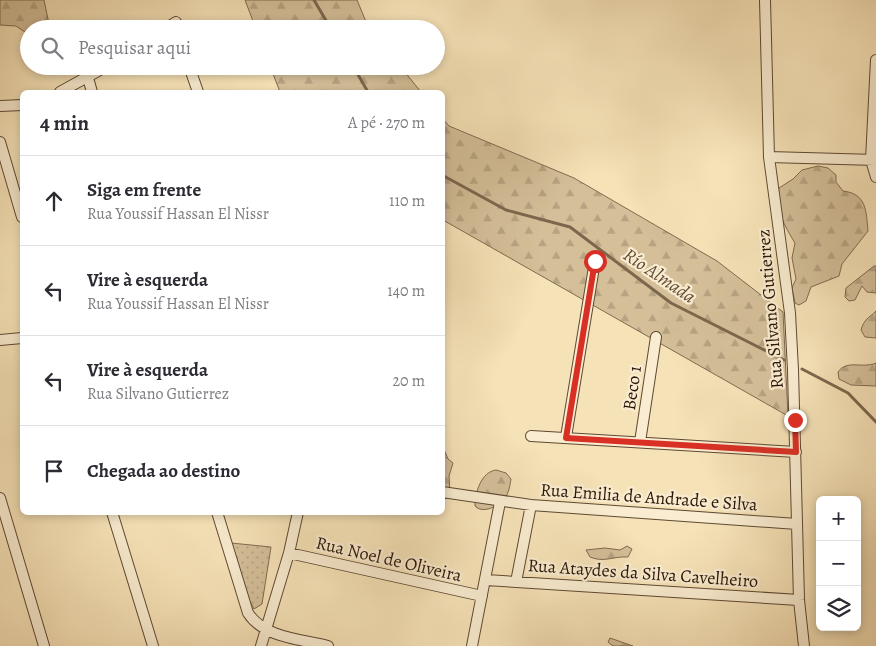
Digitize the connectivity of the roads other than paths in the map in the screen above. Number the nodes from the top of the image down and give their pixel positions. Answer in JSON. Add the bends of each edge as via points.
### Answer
{"nodes":[{"id":1,"x":765,"y":0,"type":"edge"},
{"id":2,"x":876,"y":60,"type":"edge"},
{"id":3,"x":92,"y":75,"type":"edge"},
{"id":4,"x":193,"y":75,"type":"edge"},
{"id":5,"x":88,"y":78,"type":"junction"},
{"id":6,"x":64,"y":90,"type":"edge"},
{"id":7,"x":91,"y":90,"type":"edge"},
{"id":8,"x":197,"y":90,"type":"edge"},
{"id":9,"x":20,"y":105,"type":"edge"},
{"id":10,"x":0,"y":106,"type":"edge"},
{"id":11,"x":0,"y":142,"type":"edge"},
{"id":12,"x":769,"y":157,"type":"junction"},
{"id":13,"x":874,"y":160,"type":"edge"},
{"id":14,"x":876,"y":176,"type":"edge"},
{"id":15,"x":20,"y":210,"type":"edge"},
{"id":16,"x":595,"y":261,"type":"dead end"},
{"id":17,"x":656,"y":337,"type":"dead end"},
{"id":18,"x":20,"y":338,"type":"edge"},
{"id":19,"x":0,"y":340,"type":"edge"},
{"id":20,"x":531,"y":436,"type":"dead end"},
{"id":21,"x":566,"y":438,"type":"junction"},
{"id":22,"x":640,"y":442,"type":"junction"},
{"id":23,"x":796,"y":452,"type":"junction"},
{"id":24,"x":445,"y":493,"type":"edge"},
{"id":25,"x":0,"y":498,"type":"edge"},
{"id":26,"x":500,"y":502,"type":"junction"},
{"id":27,"x":531,"y":505,"type":"junction"},
{"id":28,"x":113,"y":515,"type":"edge"},
{"id":29,"x":218,"y":515,"type":"edge"},
{"id":30,"x":297,"y":515,"type":"edge"},
{"id":31,"x":797,"y":524,"type":"junction"},
{"id":32,"x":289,"y":553,"type":"junction"},
{"id":33,"x":486,"y":580,"type":"junction"},
{"id":34,"x":516,"y":582,"type":"junction"},
{"id":35,"x":482,"y":596,"type":"junction"},
{"id":36,"x":799,"y":600,"type":"junction"},
{"id":37,"x":266,"y":631,"type":"junction"},
{"id":38,"x":44,"y":646,"type":"edge"},
{"id":39,"x":152,"y":646,"type":"edge"},
{"id":40,"x":261,"y":646,"type":"edge"},
{"id":41,"x":328,"y":646,"type":"edge"},
{"id":42,"x":472,"y":646,"type":"edge"},
{"id":43,"x":804,"y":646,"type":"edge"}],
"edges":[{"from":1,"to":12,"type":"street","name":"Rua Silvano Gutierrez"},
{"from":2,"to":13,"type":"street"},
{"from":3,"to":5,"type":"street"},
{"from":4,"to":8,"type":"street"},
{"from":5,"to":6,"type":"street"},
{"from":5,"to":7,"type":"street"},
{"from":9,"to":10,"type":"street"},
{"from":11,"to":15,"type":"street"},
{"from":12,"to":13,"type":"street"},
{"from":12,"to":23,"type":"street","name":"Rua Silvano Gutierrez","via":[[790,313]]},
{"from":13,"to":14,"type":"street"},
{"from":16,"to":21,"type":"street"},
{"from":17,"to":22,"type":"street","name":"Beco 1"},
{"from":18,"to":19,"type":"street"},
{"from":20,"to":21,"type":"street"},
{"from":21,"to":22,"type":"street"},
{"from":22,"to":23,"type":"street"},
{"from":23,"to":31,"type":"street","name":"Rua Silvano Gutierrez"},
{"from":24,"to":26,"type":"street","name":"Rua Emilia de Andrade e Silva"},
{"from":25,"to":38,"type":"street"},
{"from":26,"to":27,"type":"street","name":"Rua Emilia de Andrade e Silva"},
{"from":26,"to":33,"type":"street"},
{"from":27,"to":31,"type":"street","name":"Rua Emilia de Andrade e Silva"},
{"from":27,"to":34,"type":"street"},
{"from":28,"to":39,"type":"street"},
{"from":29,"to":37,"type":"street","via":[[248,613]]},
{"from":30,"to":32,"type":"street"},
{"from":31,"to":36,"type":"street","name":"Rua Silvano Gutierrez"},
{"from":32,"to":35,"type":"street","name":"Rua Noel de Oliveira"},
{"from":32,"to":37,"type":"street"},
{"from":33,"to":34,"type":"street","name":"Rua Ataydes da Silva Cavelheiro"},
{"from":33,"to":35,"type":"street"},
{"from":34,"to":36,"type":"street","name":"Rua Ataydes da Silva Cavelheiro"},
{"from":35,"to":42,"type":"street"},
{"from":36,"to":43,"type":"street","name":"Rua Silvano Gutierrez"},
{"from":37,"to":40,"type":"street"},
{"from":37,"to":41,"type":"street"}]}
